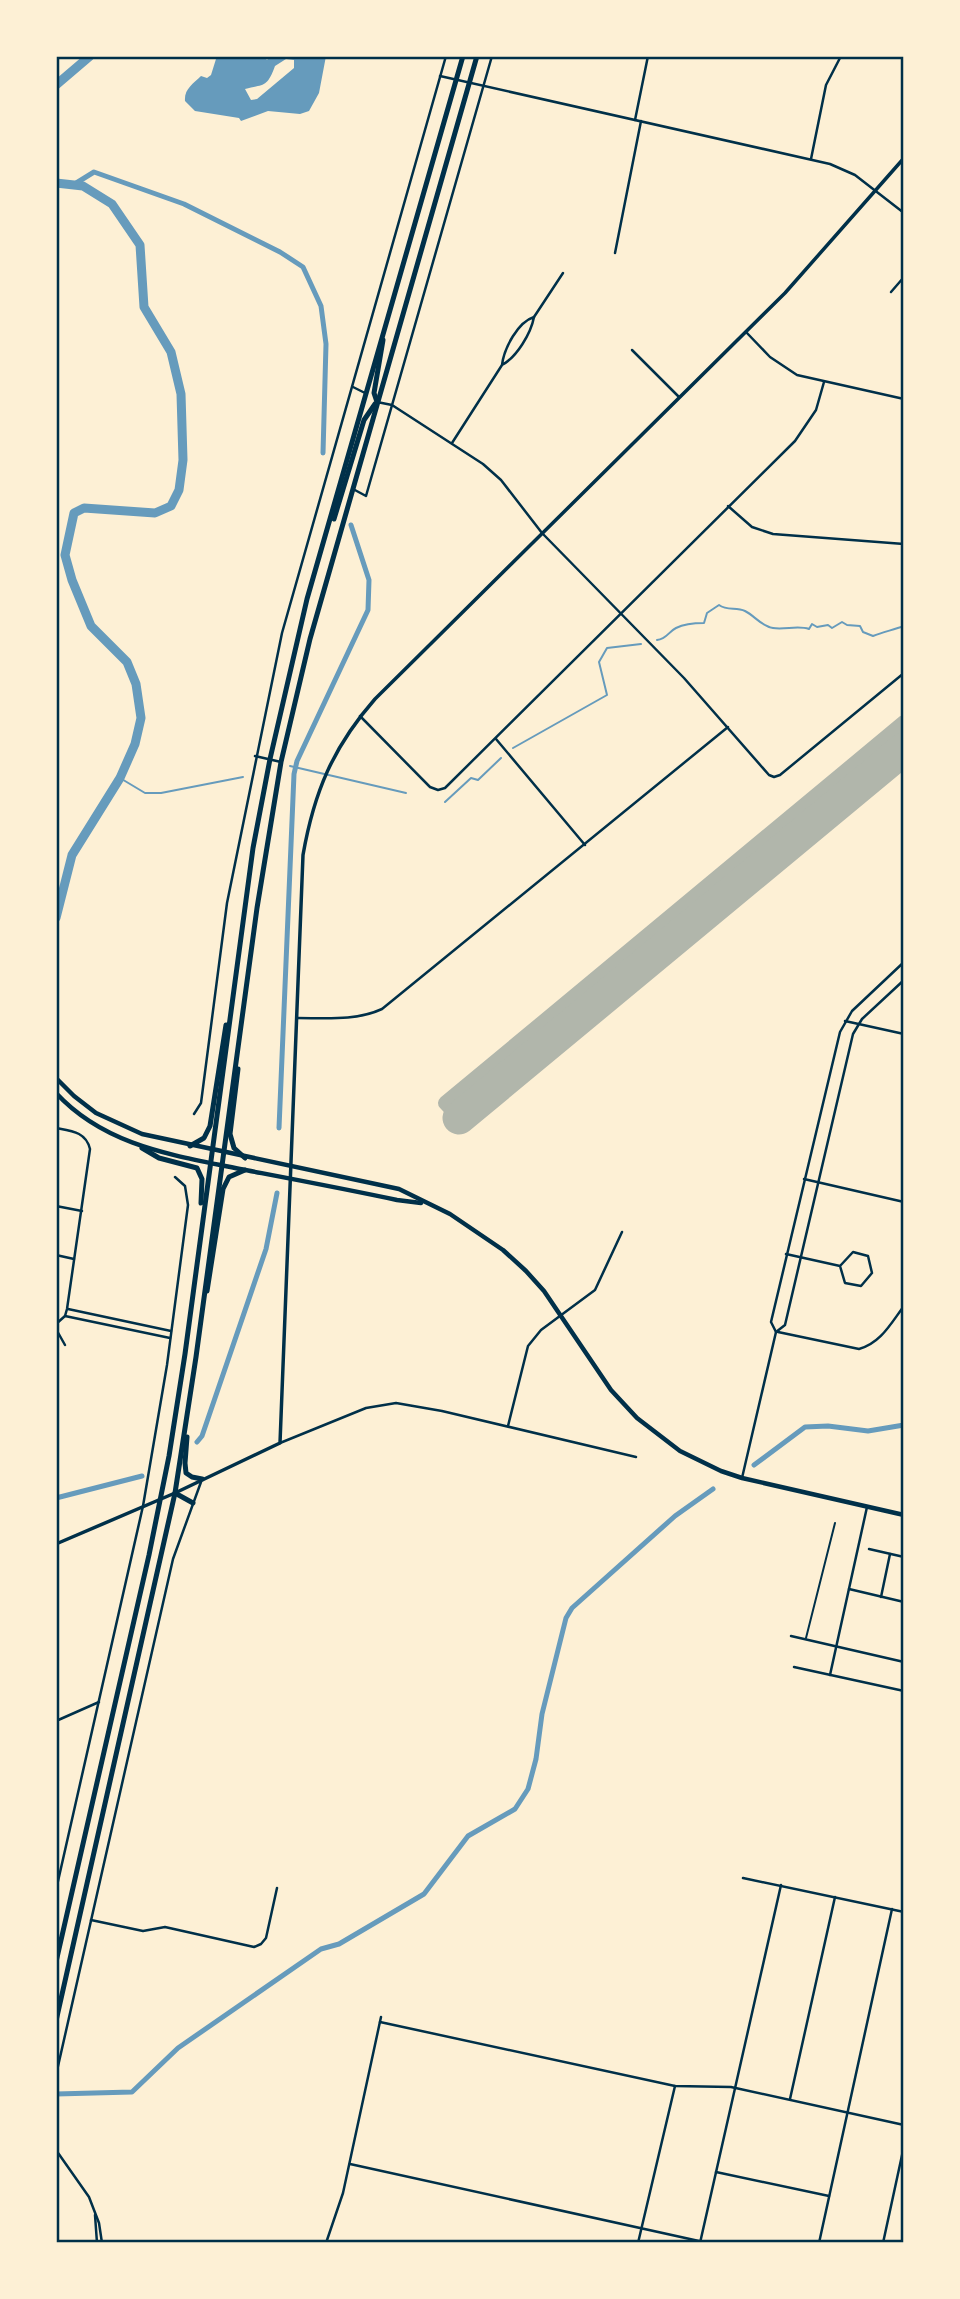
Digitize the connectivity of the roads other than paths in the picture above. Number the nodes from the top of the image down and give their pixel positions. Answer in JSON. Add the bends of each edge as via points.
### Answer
{"nodes":[{"id":1,"x":446,"y":56,"type":"edge"},
{"id":2,"x":463,"y":56,"type":"edge"},
{"id":3,"x":477,"y":56,"type":"edge"},
{"id":4,"x":492,"y":56,"type":"edge"},
{"id":5,"x":648,"y":56,"type":"edge"},
{"id":6,"x":841,"y":56,"type":"edge"},
{"id":7,"x":440,"y":76,"type":"junction"},
{"id":8,"x":456,"y":80,"type":"junction"},
{"id":9,"x":469,"y":83,"type":"junction"},
{"id":10,"x":483,"y":87,"type":"junction"},
{"id":11,"x":635,"y":120,"type":"junction"},
{"id":12,"x":641,"y":121,"type":"junction"},
{"id":13,"x":904,"y":158,"type":"edge"},
{"id":14,"x":811,"y":159,"type":"junction"},
{"id":15,"x":876,"y":189,"type":"junction"},
{"id":16,"x":904,"y":213,"type":"edge"},
{"id":17,"x":615,"y":253,"type":"dead end"},
{"id":18,"x":563,"y":273,"type":"dead end"},
{"id":19,"x":904,"y":277,"type":"edge"},
{"id":20,"x":891,"y":292,"type":"dead end"},
{"id":21,"x":534,"y":317,"type":"junction"},
{"id":22,"x":385,"y":323,"type":"junction"},
{"id":23,"x":746,"y":332,"type":"junction"},
{"id":24,"x":632,"y":350,"type":"dead end"},
{"id":25,"x":502,"y":365,"type":"junction"},
{"id":26,"x":824,"y":382,"type":"junction"},
{"id":27,"x":352,"y":386,"type":"junction"},
{"id":28,"x":365,"y":393,"type":"junction"},
{"id":29,"x":680,"y":397,"type":"junction"},
{"id":30,"x":904,"y":399,"type":"edge"},
{"id":31,"x":377,"y":402,"type":"junction"},
{"id":32,"x":392,"y":405,"type":"junction"},
{"id":33,"x":452,"y":444,"type":"junction"},
{"id":34,"x":352,"y":489,"type":"junction"},
{"id":35,"x":728,"y":506,"type":"junction"},
{"id":36,"x":542,"y":533,"type":"junction"},
{"id":37,"x":904,"y":544,"type":"edge"},
{"id":38,"x":319,"y":559,"type":"junction"},
{"id":39,"x":621,"y":614,"type":"junction"},
{"id":40,"x":904,"y":673,"type":"edge"},
{"id":41,"x":360,"y":716,"type":"junction"},
{"id":42,"x":728,"y":727,"type":"junction"},
{"id":43,"x":496,"y":739,"type":"junction"},
{"id":44,"x":255,"y":756,"type":"junction"},
{"id":45,"x":270,"y":760,"type":"junction"},
{"id":46,"x":281,"y":762,"type":"junction"},
{"id":47,"x":585,"y":845,"type":"junction"},
{"id":48,"x":904,"y":962,"type":"edge"},
{"id":49,"x":904,"y":980,"type":"edge"},
{"id":50,"x":229,"y":1015,"type":"junction"},
{"id":51,"x":297,"y":1018,"type":"junction"},
{"id":52,"x":845,"y":1021,"type":"junction"},
{"id":53,"x":859,"y":1024,"type":"junction"},
{"id":54,"x":904,"y":1034,"type":"edge"},
{"id":55,"x":238,"y":1041,"type":"junction"},
{"id":56,"x":56,"y":1078,"type":"edge"},
{"id":57,"x":56,"y":1093,"type":"edge"},
{"id":58,"x":194,"y":1114,"type":"dead end"},
{"id":59,"x":56,"y":1128,"type":"edge"},
{"id":60,"x":190,"y":1146,"type":"junction"},
{"id":61,"x":142,"y":1148,"type":"junction"},
{"id":62,"x":211,"y":1151,"type":"junction"},
{"id":63,"x":223,"y":1153,"type":"junction"},
{"id":64,"x":245,"y":1158,"type":"junction"},
{"id":65,"x":209,"y":1163,"type":"junction"},
{"id":66,"x":222,"y":1165,"type":"junction"},
{"id":67,"x":291,"y":1166,"type":"junction"},
{"id":68,"x":246,"y":1170,"type":"junction"},
{"id":69,"x":175,"y":1177,"type":"dead end"},
{"id":70,"x":290,"y":1179,"type":"junction"},
{"id":71,"x":804,"y":1179,"type":"junction"},
{"id":72,"x":818,"y":1182,"type":"junction"},
{"id":73,"x":904,"y":1202,"type":"edge"},
{"id":74,"x":426,"y":1203,"type":"junction"},
{"id":75,"x":56,"y":1206,"type":"edge"},
{"id":76,"x":82,"y":1211,"type":"junction"},
{"id":77,"x":622,"y":1232,"type":"dead end"},
{"id":78,"x":786,"y":1254,"type":"junction"},
{"id":79,"x":56,"y":1255,"type":"edge"},
{"id":80,"x":801,"y":1257,"type":"junction"},
{"id":81,"x":74,"y":1259,"type":"junction"},
{"id":82,"x":839,"y":1266,"type":"junction"},
{"id":83,"x":194,"y":1280,"type":"junction"},
{"id":84,"x":204,"y":1301,"type":"junction"},
{"id":85,"x":904,"y":1306,"type":"edge"},
{"id":86,"x":66,"y":1309,"type":"junction"},
{"id":87,"x":65,"y":1316,"type":"junction"},
{"id":88,"x":562,"y":1316,"type":"junction"},
{"id":89,"x":56,"y":1326,"type":"edge"},
{"id":90,"x":171,"y":1331,"type":"junction"},
{"id":91,"x":776,"y":1332,"type":"junction"},
{"id":92,"x":170,"y":1338,"type":"junction"},
{"id":93,"x":65,"y":1345,"type":"dead end"},
{"id":94,"x":186,"y":1426,"type":"junction"},
{"id":95,"x":508,"y":1426,"type":"junction"},
{"id":96,"x":280,"y":1444,"type":"junction"},
{"id":97,"x":636,"y":1457,"type":"dead end"},
{"id":98,"x":742,"y":1478,"type":"junction"},
{"id":99,"x":202,"y":1479,"type":"junction"},
{"id":100,"x":175,"y":1493,"type":"junction"},
{"id":101,"x":160,"y":1499,"type":"junction"},
{"id":102,"x":193,"y":1503,"type":"junction"},
{"id":103,"x":143,"y":1506,"type":"junction"},
{"id":104,"x":867,"y":1507,"type":"junction"},
{"id":105,"x":904,"y":1515,"type":"edge"},
{"id":106,"x":835,"y":1523,"type":"dead end"},
{"id":107,"x":56,"y":1544,"type":"edge"},
{"id":108,"x":869,"y":1549,"type":"dead end"},
{"id":109,"x":890,"y":1554,"type":"junction"},
{"id":110,"x":904,"y":1557,"type":"edge"},
{"id":111,"x":849,"y":1589,"type":"junction"},
{"id":112,"x":881,"y":1597,"type":"junction"},
{"id":113,"x":904,"y":1602,"type":"edge"},
{"id":114,"x":791,"y":1636,"type":"dead end"},
{"id":115,"x":806,"y":1639,"type":"junction"},
{"id":116,"x":836,"y":1646,"type":"junction"},
{"id":117,"x":904,"y":1662,"type":"edge"},
{"id":118,"x":794,"y":1667,"type":"dead end"},
{"id":119,"x":830,"y":1675,"type":"junction"},
{"id":120,"x":904,"y":1692,"type":"edge"},
{"id":121,"x":99,"y":1702,"type":"junction"},
{"id":122,"x":56,"y":1721,"type":"edge"},
{"id":123,"x":743,"y":1878,"type":"dead end"},
{"id":124,"x":781,"y":1885,"type":"junction"},
{"id":125,"x":277,"y":1888,"type":"dead end"},
{"id":126,"x":56,"y":1890,"type":"edge"},
{"id":127,"x":835,"y":1897,"type":"junction"},
{"id":128,"x":892,"y":1909,"type":"junction"},
{"id":129,"x":904,"y":1912,"type":"edge"},
{"id":130,"x":91,"y":1920,"type":"junction"},
{"id":131,"x":56,"y":1962,"type":"edge"},
{"id":132,"x":381,"y":2017,"type":"dead end"},
{"id":133,"x":56,"y":2021,"type":"edge"},
{"id":134,"x":380,"y":2022,"type":"junction"},
{"id":135,"x":56,"y":2042,"type":"edge"},
{"id":136,"x":63,"y":2044,"type":"junction"},
{"id":137,"x":56,"y":2075,"type":"edge"},
{"id":138,"x":675,"y":2086,"type":"junction"},
{"id":139,"x":735,"y":2088,"type":"junction"},
{"id":140,"x":790,"y":2100,"type":"junction"},
{"id":141,"x":847,"y":2112,"type":"junction"},
{"id":142,"x":904,"y":2125,"type":"edge"},
{"id":143,"x":904,"y":2146,"type":"edge"},
{"id":144,"x":56,"y":2150,"type":"edge"},
{"id":145,"x":350,"y":2164,"type":"junction"},
{"id":146,"x":715,"y":2172,"type":"junction"},
{"id":147,"x":829,"y":2196,"type":"junction"},
{"id":148,"x":95,"y":2215,"type":"junction"},
{"id":149,"x":641,"y":2228,"type":"junction"},
{"id":150,"x":700,"y":2242,"type":"edge"},
{"id":151,"x":97,"y":2243,"type":"edge"},
{"id":152,"x":102,"y":2243,"type":"edge"},
{"id":153,"x":326,"y":2243,"type":"edge"},
{"id":154,"x":638,"y":2243,"type":"edge"},
{"id":155,"x":708,"y":2243,"type":"edge"},
{"id":156,"x":819,"y":2243,"type":"edge"},
{"id":157,"x":883,"y":2243,"type":"edge"}],
"edges":[{"from":1,"to":7,"type":"street"},
{"from":2,"to":8,"type":"highway"},
{"from":3,"to":9,"type":"highway"},
{"from":4,"to":10,"type":"street"},
{"from":5,"to":11,"type":"street"},
{"from":6,"to":14,"type":"street","via":[[826,85]]},
{"from":7,"to":8,"type":"street"},
{"from":7,"to":27,"type":"street"},
{"from":8,"to":9,"type":"street"},
{"from":8,"to":22,"type":"highway"},
{"from":9,"to":10,"type":"street"},
{"from":9,"to":31,"type":"highway"},
{"from":10,"to":11,"type":"street"},
{"from":10,"to":32,"type":"street"},
{"from":11,"to":12,"type":"street"},
{"from":12,"to":14,"type":"street"},
{"from":12,"to":17,"type":"street"},
{"from":13,"to":15,"type":"street"},
{"from":14,"to":15,"type":"street","via":[[843,169]]},
{"from":15,"to":16,"type":"street"},
{"from":15,"to":23,"type":"street"},
{"from":18,"to":21,"type":"street"},
{"from":19,"to":20,"type":"street"},
{"from":21,"to":25,"type":"street","via":[[510,360]]},
{"from":21,"to":25,"type":"street","via":[[524,320]]},
{"from":22,"to":28,"type":"highway"},
{"from":22,"to":31,"type":"highway","via":[[373,393]]},
{"from":23,"to":26,"type":"street","via":[[785,369]]},
{"from":23,"to":29,"type":"street"},
{"from":24,"to":29,"type":"street"},
{"from":25,"to":33,"type":"street"},
{"from":26,"to":30,"type":"street"},
{"from":26,"to":35,"type":"street","via":[[805,430]]},
{"from":27,"to":28,"type":"street"},
{"from":27,"to":44,"type":"street","via":[[282,633]]},
{"from":28,"to":38,"type":"highway"},
{"from":29,"to":36,"type":"street"},
{"from":31,"to":32,"type":"street"},
{"from":31,"to":34,"type":"highway"},
{"from":31,"to":38,"type":"highway","via":[[364,420]]},
{"from":32,"to":33,"type":"street"},
{"from":32,"to":34,"type":"street","via":[[366,496]]},
{"from":33,"to":36,"type":"street","via":[[501,480]]},
{"from":34,"to":46,"type":"highway"},
{"from":35,"to":37,"type":"street","via":[[752,527],[773,534]]},
{"from":35,"to":39,"type":"street"},
{"from":36,"to":39,"type":"street"},
{"from":36,"to":41,"type":"street"},
{"from":38,"to":45,"type":"highway"},
{"from":39,"to":42,"type":"street"},
{"from":39,"to":43,"type":"street"},
{"from":40,"to":42,"type":"street","via":[[774,777]]},
{"from":41,"to":43,"type":"street","via":[[438,790]]},
{"from":41,"to":51,"type":"street","via":[[326,770],[308,822]]},
{"from":42,"to":47,"type":"street"},
{"from":43,"to":47,"type":"street"},
{"from":44,"to":45,"type":"street"},
{"from":44,"to":58,"type":"street","via":[[227,903],[201,1103]]},
{"from":45,"to":46,"type":"street"},
{"from":45,"to":50,"type":"highway"},
{"from":46,"to":55,"type":"highway"},
{"from":47,"to":51,"type":"street","via":[[382,1009],[345,1018]]},
{"from":48,"to":52,"type":"street"},
{"from":49,"to":53,"type":"street"},
{"from":50,"to":60,"type":"highway","via":[[210,1126],[204,1138]]},
{"from":50,"to":62,"type":"highway"},
{"from":51,"to":67,"type":"street"},
{"from":52,"to":53,"type":"street"},
{"from":52,"to":71,"type":"street"},
{"from":53,"to":54,"type":"street"},
{"from":53,"to":72,"type":"street"},
{"from":55,"to":63,"type":"highway"},
{"from":55,"to":64,"type":"highway","via":[[230,1134],[234,1148]]},
{"from":56,"to":60,"type":"main road","via":[[85,1105],[113,1122]]},
{"from":57,"to":61,"type":"main road","via":[[84,1119]]},
{"from":59,"to":76,"type":"street","via":[[81,1134],[89,1145]]},
{"from":60,"to":62,"type":"main road"},
{"from":61,"to":65,"type":"main road"},
{"from":61,"to":83,"type":"highway","via":[[159,1158],[194,1167],[201,1175]]},
{"from":62,"to":63,"type":"main road"},
{"from":62,"to":65,"type":"highway"},
{"from":63,"to":64,"type":"main road"},
{"from":63,"to":66,"type":"highway"},
{"from":64,"to":67,"type":"main road"},
{"from":65,"to":66,"type":"main road"},
{"from":65,"to":83,"type":"highway"},
{"from":66,"to":68,"type":"main road"},
{"from":66,"to":84,"type":"highway"},
{"from":67,"to":70,"type":"street"},
{"from":67,"to":74,"type":"main road","via":[[398,1189]]},
{"from":68,"to":70,"type":"main road"},
{"from":68,"to":84,"type":"highway","via":[[225,1183]]},
{"from":69,"to":90,"type":"street","via":[[182,1181],[188,1198]]},
{"from":70,"to":74,"type":"main road"},
{"from":70,"to":96,"type":"street"},
{"from":71,"to":72,"type":"street"},
{"from":71,"to":78,"type":"street"},
{"from":72,"to":73,"type":"street"},
{"from":72,"to":80,"type":"street"},
{"from":74,"to":88,"type":"main road","via":[[503,1250]]},
{"from":75,"to":76,"type":"street"},
{"from":76,"to":81,"type":"street"},
{"from":77,"to":88,"type":"street","via":[[595,1290]]},
{"from":78,"to":80,"type":"street"},
{"from":78,"to":91,"type":"street","via":[[771,1322]]},
{"from":79,"to":81,"type":"street"},
{"from":80,"to":82,"type":"street"},
{"from":80,"to":91,"type":"street","via":[[785,1325]]},
{"from":81,"to":86,"type":"street"},
{"from":82,"to":82,"type":"street","via":[[845,1283],[853,1285],[861,1286],[872,1273],[868,1256],[853,1252]]},
{"from":83,"to":101,"type":"highway"},
{"from":84,"to":94,"type":"highway"},
{"from":85,"to":91,"type":"street","via":[[880,1338],[859,1349]]},
{"from":86,"to":87,"type":"street"},
{"from":86,"to":90,"type":"street"},
{"from":87,"to":89,"type":"street"},
{"from":87,"to":92,"type":"street"},
{"from":88,"to":95,"type":"street","via":[[528,1346]]},
{"from":88,"to":98,"type":"main road","via":[[611,1390],[637,1418],[680,1451]]},
{"from":89,"to":93,"type":"street"},
{"from":90,"to":92,"type":"street"},
{"from":91,"to":98,"type":"street"},
{"from":92,"to":103,"type":"street"},
{"from":94,"to":99,"type":"highway","via":[[185,1469],[188,1475]]},
{"from":94,"to":100,"type":"highway"},
{"from":95,"to":96,"type":"street","via":[[413,1404],[388,1403]]},
{"from":95,"to":97,"type":"street"},
{"from":96,"to":99,"type":"street"},
{"from":98,"to":104,"type":"main road"},
{"from":99,"to":100,"type":"street"},
{"from":99,"to":102,"type":"street"},
{"from":100,"to":101,"type":"street"},
{"from":100,"to":102,"type":"highway"},
{"from":100,"to":133,"type":"highway"},
{"from":101,"to":103,"type":"street"},
{"from":101,"to":131,"type":"highway"},
{"from":102,"to":130,"type":"street","via":[[173,1559]]},
{"from":103,"to":107,"type":"street"},
{"from":103,"to":121,"type":"street"},
{"from":104,"to":105,"type":"main road"},
{"from":104,"to":111,"type":"street"},
{"from":106,"to":115,"type":"lane"},
{"from":108,"to":109,"type":"street"},
{"from":109,"to":110,"type":"street"},
{"from":109,"to":112,"type":"street"},
{"from":111,"to":112,"type":"street"},
{"from":111,"to":116,"type":"street"},
{"from":112,"to":113,"type":"street"},
{"from":114,"to":115,"type":"street"},
{"from":115,"to":116,"type":"street"},
{"from":116,"to":117,"type":"street"},
{"from":116,"to":119,"type":"street"},
{"from":118,"to":119,"type":"street"},
{"from":119,"to":120,"type":"street"},
{"from":121,"to":122,"type":"street"},
{"from":121,"to":126,"type":"street"},
{"from":123,"to":124,"type":"street"},
{"from":124,"to":127,"type":"street"},
{"from":124,"to":139,"type":"street"},
{"from":125,"to":130,"type":"street","via":[[266,1938],[257,1946],[165,1927],[143,1931]]},
{"from":127,"to":128,"type":"street"},
{"from":127,"to":140,"type":"street"},
{"from":128,"to":129,"type":"street"},
{"from":128,"to":141,"type":"street"},
{"from":130,"to":136,"type":"street"},
{"from":132,"to":134,"type":"street"},
{"from":134,"to":138,"type":"street"},
{"from":134,"to":145,"type":"street"},
{"from":135,"to":136,"type":"street"},
{"from":136,"to":137,"type":"street"},
{"from":138,"to":139,"type":"street"},
{"from":138,"to":149,"type":"street"},
{"from":139,"to":140,"type":"street"},
{"from":139,"to":146,"type":"street"},
{"from":140,"to":141,"type":"street"},
{"from":141,"to":142,"type":"street"},
{"from":141,"to":147,"type":"street"},
{"from":143,"to":157,"type":"street"},
{"from":144,"to":148,"type":"street","via":[[82,2186]]},
{"from":145,"to":149,"type":"street"},
{"from":145,"to":153,"type":"street"},
{"from":146,"to":147,"type":"street"},
{"from":146,"to":150,"type":"street"},
{"from":147,"to":156,"type":"street"},
{"from":148,"to":151,"type":"street"},
{"from":148,"to":152,"type":"street"},
{"from":149,"to":150,"type":"street"},
{"from":149,"to":154,"type":"street"},
{"from":150,"to":155,"type":"street"}]}
